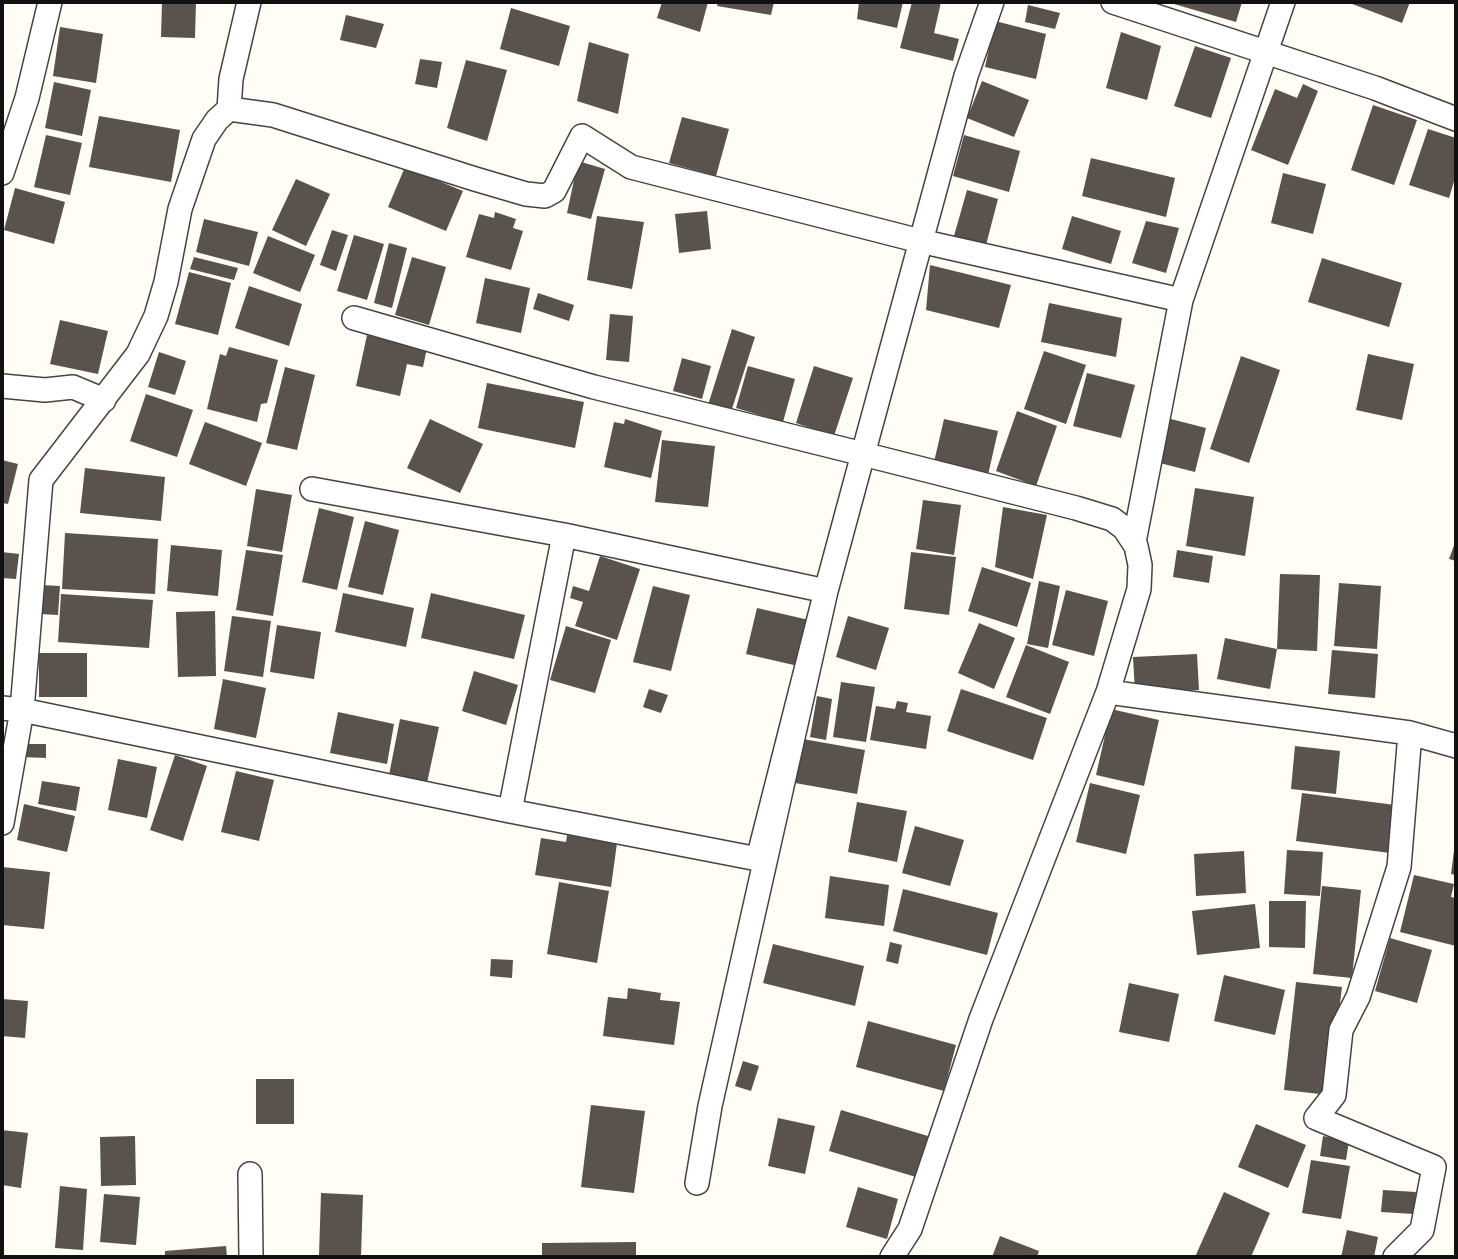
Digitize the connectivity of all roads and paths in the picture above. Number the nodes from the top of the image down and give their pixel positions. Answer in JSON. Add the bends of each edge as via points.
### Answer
{"nodes":[{"id":1,"x":50,"y":2,"type":"edge"},
{"id":2,"x":249,"y":2,"type":"edge"},
{"id":3,"x":992,"y":2,"type":"edge"},
{"id":4,"x":1113,"y":2,"type":"edge"},
{"id":5,"x":1283,"y":2,"type":"edge"},
{"id":6,"x":1264,"y":52,"type":"junction"},
{"id":7,"x":229,"y":109,"type":"junction"},
{"id":8,"x":1456,"y":119,"type":"edge"},
{"id":9,"x":2,"y":173,"type":"edge"},
{"id":10,"x":920,"y":241,"type":"junction"},
{"id":11,"x":1181,"y":300,"type":"junction"},
{"id":12,"x":355,"y":318,"type":"dead end"},
{"id":13,"x":2,"y":386,"type":"edge"},
{"id":14,"x":104,"y":400,"type":"junction"},
{"id":15,"x":863,"y":454,"type":"junction"},
{"id":16,"x":312,"y":489,"type":"dead end"},
{"id":17,"x":564,"y":535,"type":"junction"},
{"id":18,"x":1134,"y":542,"type":"junction"},
{"id":19,"x":826,"y":590,"type":"junction"},
{"id":20,"x":1108,"y":692,"type":"junction"},
{"id":21,"x":12,"y":709,"type":"edge"},
{"id":22,"x":1410,"y":733,"type":"junction"},
{"id":23,"x":1456,"y":746,"type":"edge"},
{"id":24,"x":510,"y":811,"type":"junction"},
{"id":25,"x":2,"y":823,"type":"edge"},
{"id":26,"x":250,"y":1174,"type":"dead end"},
{"id":27,"x":697,"y":1183,"type":"dead end"},
{"id":28,"x":251,"y":1257,"type":"edge"},
{"id":29,"x":892,"y":1257,"type":"edge"},
{"id":30,"x":1395,"y":1257,"type":"edge"}],
"edges":[{"from":1,"to":9,"type":"street","via":[[27,98]]},
{"from":2,"to":7,"type":"street","via":[[231,79]]},
{"from":3,"to":10,"type":"street","via":[[966,76]]},
{"from":4,"to":6,"type":"street"},
{"from":5,"to":6,"type":"street"},
{"from":6,"to":8,"type":"street"},
{"from":6,"to":11,"type":"street"},
{"from":7,"to":10,"type":"street","via":[[273,115],[475,179],[545,196],[554,191],[582,136],[632,167]]},
{"from":7,"to":14,"type":"street","via":[[204,139],[180,209],[156,316],[138,354]]},
{"from":10,"to":11,"type":"street"},
{"from":10,"to":15,"type":"street"},
{"from":11,"to":18,"type":"street"},
{"from":12,"to":15,"type":"street","via":[[594,387]]},
{"from":13,"to":14,"type":"street","via":[[73,387]]},
{"from":14,"to":21,"type":"street","via":[[41,480]]},
{"from":15,"to":18,"type":"street","via":[[1112,519]]},
{"from":15,"to":19,"type":"street"},
{"from":16,"to":17,"type":"street"},
{"from":17,"to":19,"type":"street"},
{"from":17,"to":24,"type":"street"},
{"from":18,"to":20,"type":"street","via":[[1140,565],[1139,589]]},
{"from":19,"to":24,"type":"street","via":[[758,859]]},
{"from":19,"to":27,"type":"street","via":[[710,1106]]},
{"from":20,"to":22,"type":"street"},
{"from":20,"to":29,"type":"street","via":[[981,1019],[915,1217]]},
{"from":21,"to":24,"type":"street"},
{"from":21,"to":25,"type":"street"},
{"from":22,"to":23,"type":"street"},
{"from":22,"to":30,"type":"street","via":[[1398,867],[1358,997],[1341,1030],[1334,1095],[1316,1118],[1434,1167],[1422,1230]]},
{"from":26,"to":28,"type":"street"}]}
